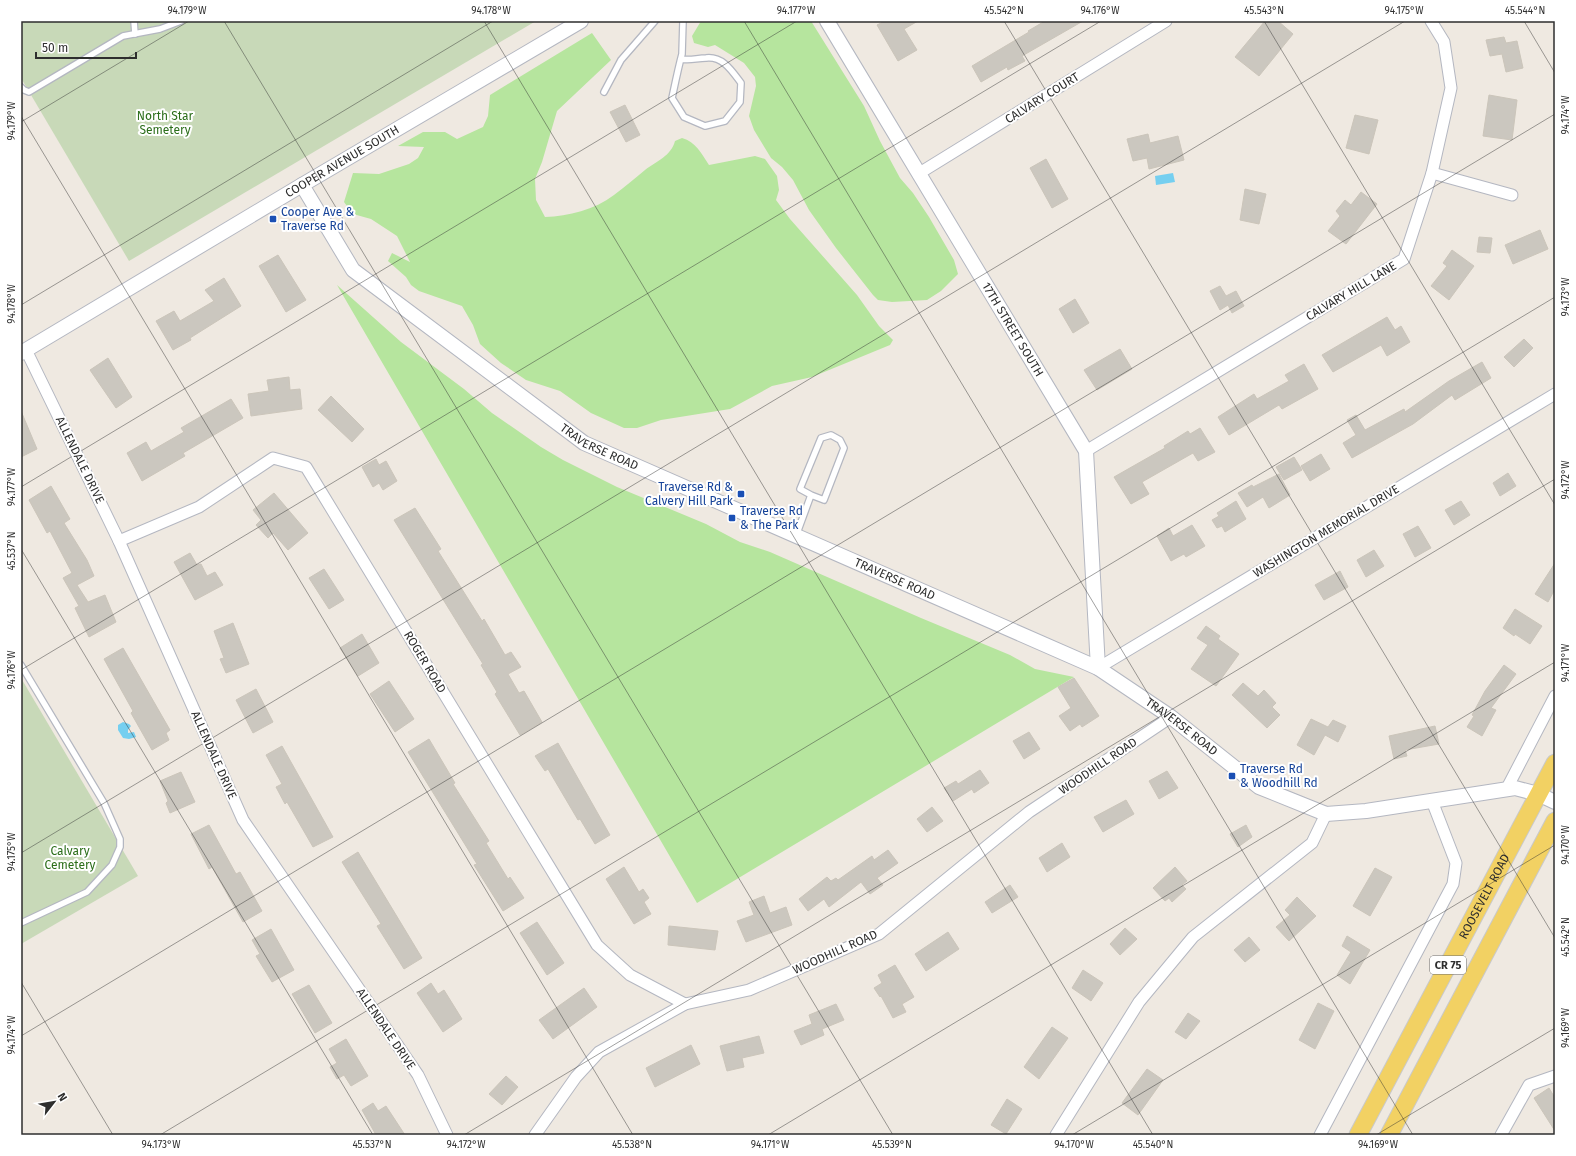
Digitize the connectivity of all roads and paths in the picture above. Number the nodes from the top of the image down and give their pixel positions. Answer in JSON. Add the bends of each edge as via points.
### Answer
{"nodes":[{"id":1,"x":134,"y":21,"type":"edge"},
{"id":2,"x":181,"y":21,"type":"edge"},
{"id":3,"x":655,"y":21,"type":"edge"},
{"id":4,"x":683,"y":21,"type":"edge"},
{"id":5,"x":827,"y":21,"type":"edge"},
{"id":6,"x":1166,"y":21,"type":"edge"},
{"id":7,"x":1431,"y":21,"type":"edge"},
{"id":8,"x":577,"y":22,"type":"edge"},
{"id":9,"x":136,"y":34,"type":"junction"},
{"id":10,"x":681,"y":59,"type":"junction"},
{"id":11,"x":21,"y":87,"type":"edge"},
{"id":12,"x":604,"y":92,"type":"dead end"},
{"id":13,"x":1432,"y":173,"type":"junction"},
{"id":14,"x":918,"y":174,"type":"junction"},
{"id":15,"x":302,"y":185,"type":"junction"},
{"id":16,"x":1512,"y":195,"type":"dead end"},
{"id":17,"x":24,"y":352,"type":"edge"},
{"id":18,"x":1555,"y":394,"type":"edge"},
{"id":19,"x":1086,"y":452,"type":"junction"},
{"id":20,"x":811,"y":495,"type":"junction"},
{"id":21,"x":796,"y":536,"type":"junction"},
{"id":22,"x":119,"y":541,"type":"junction"},
{"id":23,"x":21,"y":665,"type":"edge"},
{"id":24,"x":1098,"y":668,"type":"junction"},
{"id":25,"x":1555,"y":696,"type":"edge"},
{"id":26,"x":1171,"y":717,"type":"junction"},
{"id":27,"x":1555,"y":763,"type":"edge"},
{"id":28,"x":1506,"y":790,"type":"junction"},
{"id":29,"x":1538,"y":794,"type":"junction"},
{"id":30,"x":1432,"y":801,"type":"junction"},
{"id":31,"x":1555,"y":802,"type":"edge"},
{"id":32,"x":1326,"y":814,"type":"junction"},
{"id":33,"x":1555,"y":821,"type":"edge"},
{"id":34,"x":21,"y":923,"type":"edge"},
{"id":35,"x":685,"y":1004,"type":"junction"},
{"id":36,"x":1555,"y":1076,"type":"edge"},
{"id":37,"x":447,"y":1135,"type":"edge"},
{"id":38,"x":536,"y":1135,"type":"edge"},
{"id":39,"x":1056,"y":1135,"type":"edge"},
{"id":40,"x":1320,"y":1135,"type":"edge"},
{"id":41,"x":1358,"y":1135,"type":"edge"},
{"id":42,"x":1389,"y":1135,"type":"edge"},
{"id":43,"x":1501,"y":1135,"type":"edge"}],
"edges":[{"from":1,"to":9,"type":"lane"},
{"from":2,"to":9,"type":"lane"},
{"from":3,"to":12,"type":"lane","via":[[621,60]]},
{"from":4,"to":10,"type":"lane"},
{"from":5,"to":14,"type":"street","name":"17TH STREET SOUTH"},
{"from":6,"to":14,"type":"street","name":"CALVARY COURT"},
{"from":7,"to":13,"type":"street","name":"CALVARY HILL LANE","via":[[1444,42],[1451,88]]},
{"from":8,"to":15,"type":"street","name":"COOPER AVENUE SOUTH"},
{"from":9,"to":11,"type":"lane","via":[[123,36],[29,92]]},
{"from":10,"to":10,"type":"lane","via":[[672,98],[684,117],[705,126],[725,121],[740,102],[741,83],[724,62],[708,57],[689,61]]},
{"from":13,"to":16,"type":"street"},
{"from":13,"to":19,"type":"street","name":"CALVARY HILL LANE","via":[[1404,259]]},
{"from":14,"to":19,"type":"street","name":"17TH STREET SOUTH"},
{"from":15,"to":17,"type":"street","name":"COOPER AVENUE SOUTH"},
{"from":15,"to":21,"type":"street","name":"TRAVERSE ROAD","via":[[353,270],[584,443]]},
{"from":17,"to":22,"type":"street","name":"ALLENDALE DRIVE"},
{"from":18,"to":24,"type":"street","name":"WASHINGTON MEMORIAL DRIVE"},
{"from":19,"to":24,"type":"street","name":"17TH STREET SOUTH"},
{"from":20,"to":20,"type":"lane","via":[[800,489],[821,438],[830,435],[840,440],[844,448],[824,500]]},
{"from":20,"to":21,"type":"lane"},
{"from":21,"to":24,"type":"street","name":"TRAVERSE ROAD"},
{"from":22,"to":35,"type":"street","name":"ROGER ROAD","via":[[199,507],[273,458],[306,467],[596,945],[630,975]]},
{"from":22,"to":37,"type":"street","name":"ALLENDALE DRIVE","via":[[243,820],[418,1075]]},
{"from":23,"to":34,"type":"lane","via":[[104,803],[120,839],[120,847],[112,865],[87,892]]},
{"from":24,"to":26,"type":"street","name":"TRAVERSE ROAD"},
{"from":25,"to":28,"type":"street"},
{"from":26,"to":32,"type":"street","name":"TRAVERSE ROAD","via":[[1259,786]]},
{"from":26,"to":35,"type":"street","name":"WOODHILL ROAD","via":[[1030,812],[879,934],[749,990]]},
{"from":27,"to":29,"type":"main road","name":"ROOSEVELT ROAD","number":"CR 75"},
{"from":28,"to":29,"type":"street","name":"TRAVERSE ROAD","via":[[1515,788]]},
{"from":28,"to":30,"type":"street","name":"TRAVERSE ROAD"},
{"from":29,"to":31,"type":"street","name":"TRAVERSE ROAD"},
{"from":29,"to":41,"type":"main road","name":"ROOSEVELT ROAD","number":"CR 75"},
{"from":30,"to":32,"type":"street","name":"TRAVERSE ROAD"},
{"from":30,"to":40,"type":"street","via":[[1456,863],[1453,884]]},
{"from":32,"to":39,"type":"street","via":[[1312,843],[1194,937],[1139,1002]]},
{"from":33,"to":42,"type":"main road","number":"CR 75"},
{"from":35,"to":38,"type":"street","name":"WOODHILL ROAD","via":[[600,1052],[576,1077]]},
{"from":36,"to":43,"type":"street","via":[[1529,1084]]}]}
